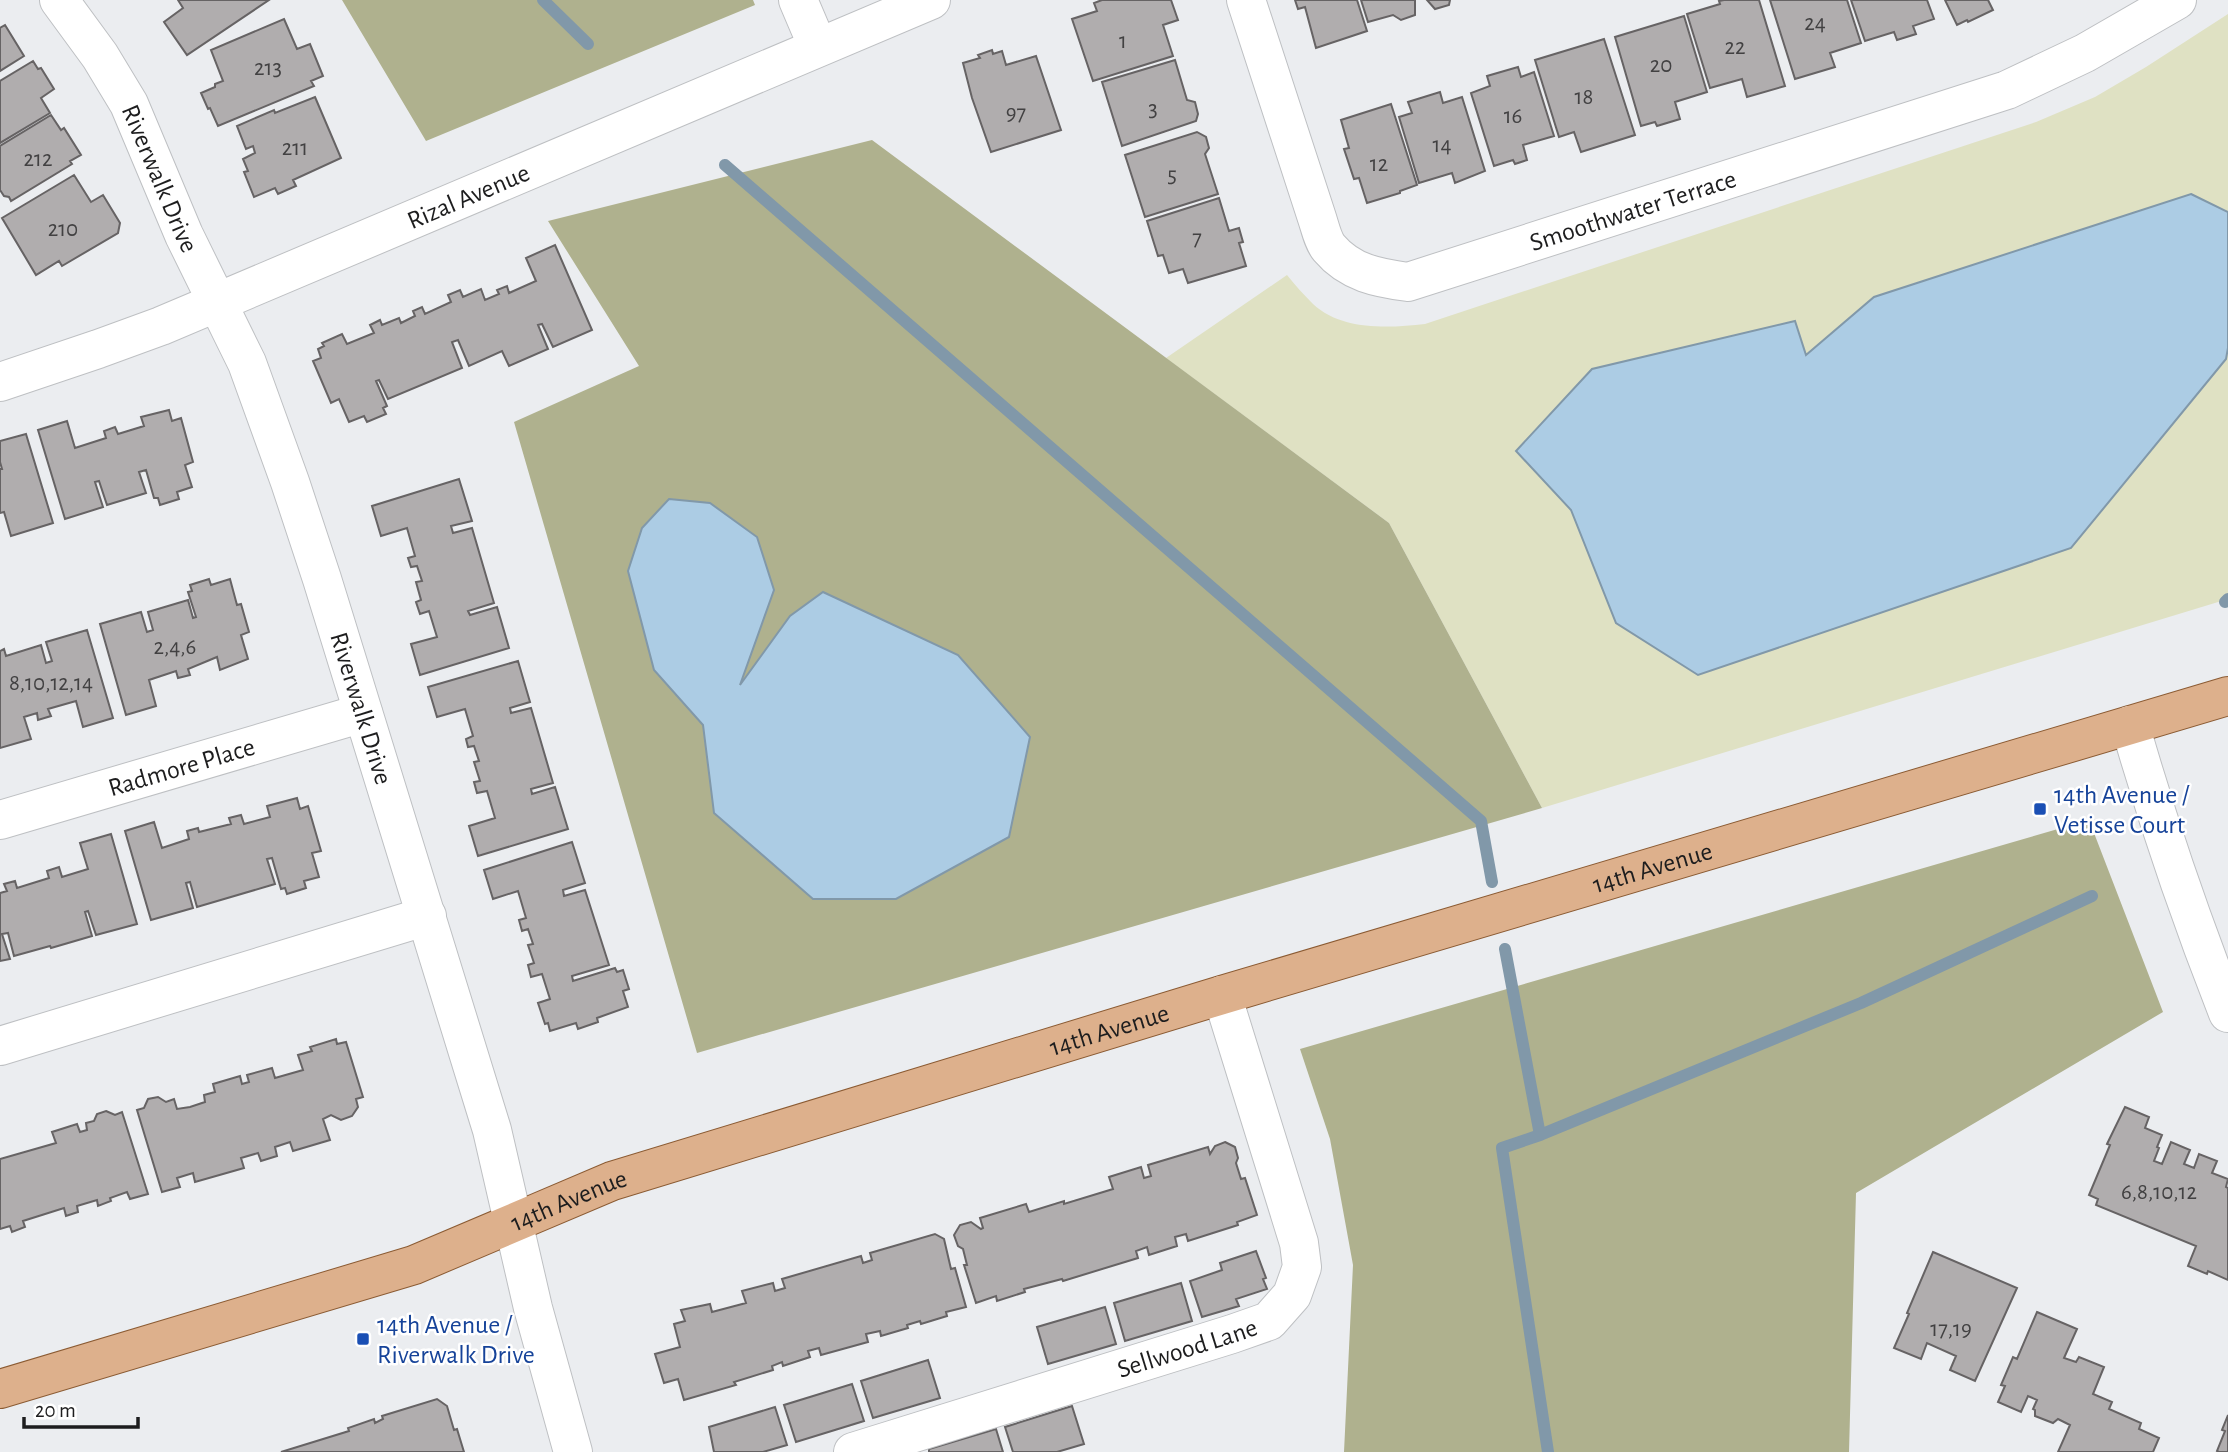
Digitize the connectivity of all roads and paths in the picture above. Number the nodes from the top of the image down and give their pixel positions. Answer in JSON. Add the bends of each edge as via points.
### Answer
{"nodes":[{"id":1,"x":59,"y":0,"type":"edge"},
{"id":2,"x":798,"y":0,"type":"edge"},
{"id":3,"x":931,"y":0,"type":"edge"},
{"id":4,"x":1246,"y":0,"type":"edge"},
{"id":5,"x":2177,"y":0,"type":"edge"},
{"id":6,"x":818,"y":47,"type":"junction"},
{"id":7,"x":217,"y":302,"type":"junction"},
{"id":8,"x":0,"y":382,"type":"edge"},
{"id":9,"x":2228,"y":696,"type":"edge"},
{"id":10,"x":363,"y":713,"type":"junction"},
{"id":11,"x":2130,"y":725,"type":"junction"},
{"id":12,"x":0,"y":820,"type":"edge"},
{"id":13,"x":427,"y":916,"type":"junction"},
{"id":14,"x":1222,"y":995,"type":"junction"},
{"id":15,"x":2228,"y":1013,"type":"edge"},
{"id":16,"x":0,"y":1046,"type":"edge"},
{"id":17,"x":513,"y":1223,"type":"junction"},
{"id":18,"x":0,"y":1389,"type":"edge"},
{"id":19,"x":573,"y":1452,"type":"edge"},
{"id":20,"x":853,"y":1452,"type":"edge"}],
"edges":[{"from":1,"to":7,"type":"street","name":"Riverwalk Drive","via":[[129,104]]},
{"from":2,"to":6,"type":"street"},
{"from":3,"to":6,"type":"street","name":"Rizal Avenue"},
{"from":4,"to":5,"type":"street","name":"Smoothwater Terrace","via":[[1328,247],[1349,266],[1375,278],[1408,282],[2007,90],[2085,53]]},
{"from":6,"to":7,"type":"street","name":"Rizal Avenue"},
{"from":7,"to":8,"type":"street","name":"Rizal Avenue","via":[[111,345]]},
{"from":7,"to":10,"type":"street","name":"Riverwalk Drive","via":[[247,363],[290,482]]},
{"from":9,"to":11,"type":"main road","name":"14th Avenue"},
{"from":10,"to":12,"type":"street","name":"Radmore Place"},
{"from":10,"to":13,"type":"street","name":"Riverwalk Drive"},
{"from":11,"to":14,"type":"main road","name":"14th Avenue"},
{"from":11,"to":15,"type":"street","via":[[2155,811]]},
{"from":13,"to":16,"type":"street"},
{"from":13,"to":17,"type":"street","name":"Riverwalk Drive","via":[[492,1130]]},
{"from":14,"to":17,"type":"main road","name":"14th Avenue","via":[[612,1181]]},
{"from":14,"to":20,"type":"street","name":"Sellwood Lane","via":[[1299,1243],[1302,1267],[1292,1294],[1269,1321]]},
{"from":17,"to":18,"type":"main road","name":"14th Avenue","via":[[414,1265]]},
{"from":17,"to":19,"type":"street","name":"Riverwalk Drive"}]}
